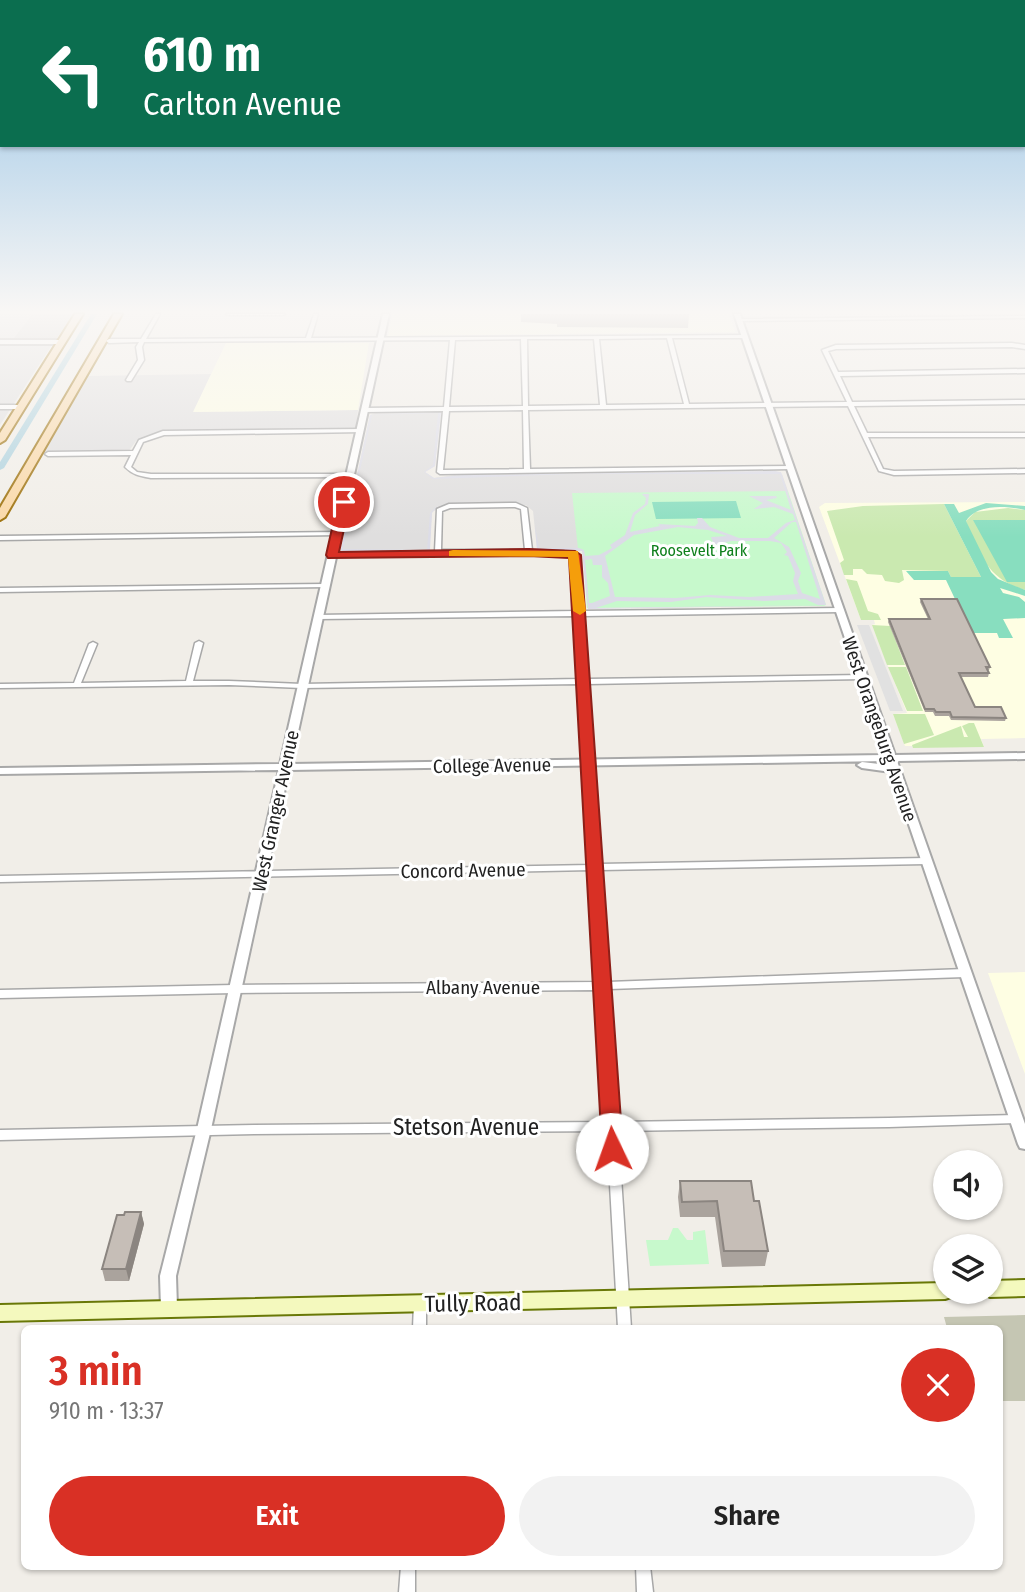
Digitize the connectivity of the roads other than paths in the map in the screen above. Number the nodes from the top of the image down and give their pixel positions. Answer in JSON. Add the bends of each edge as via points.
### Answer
{"nodes":[{"id":1,"x":32,"y":388,"type":"edge"},
{"id":2,"x":75,"y":388,"type":"edge"},
{"id":3,"x":370,"y":388,"type":"edge"},
{"id":4,"x":449,"y":388,"type":"edge"},
{"id":5,"x":525,"y":388,"type":"edge"},
{"id":6,"x":601,"y":388,"type":"edge"},
{"id":7,"x":682,"y":388,"type":"edge"},
{"id":8,"x":764,"y":388,"type":"edge"},
{"id":9,"x":843,"y":388,"type":"edge"},
{"id":10,"x":1025,"y":402,"type":"edge"},
{"id":11,"x":849,"y":404,"type":"junction"},
{"id":12,"x":771,"y":405,"type":"junction"},
{"id":13,"x":0,"y":407,"type":"edge"},
{"id":14,"x":21,"y":407,"type":"junction"},
{"id":15,"x":603,"y":407,"type":"junction"},
{"id":16,"x":687,"y":407,"type":"junction"},
{"id":17,"x":526,"y":409,"type":"junction"},
{"id":18,"x":366,"y":410,"type":"junction"},
{"id":19,"x":447,"y":410,"type":"junction"},
{"id":20,"x":361,"y":431,"type":"junction"},
{"id":21,"x":864,"y":435,"type":"junction"},
{"id":22,"x":1025,"y":435,"type":"edge"},
{"id":23,"x":0,"y":440,"type":"edge"},
{"id":24,"x":134,"y":453,"type":"junction"},
{"id":25,"x":48,"y":454,"type":"dead end"},
{"id":26,"x":790,"y":467,"type":"junction"},
{"id":27,"x":527,"y":471,"type":"junction"},
{"id":28,"x":1025,"y":471,"type":"edge"},
{"id":29,"x":350,"y":475,"type":"junction"},
{"id":30,"x":0,"y":517,"type":"edge"},
{"id":31,"x":337,"y":534,"type":"junction"},
{"id":32,"x":0,"y":538,"type":"edge"},
{"id":33,"x":529,"y":552,"type":"junction"},
{"id":34,"x":438,"y":554,"type":"junction"},
{"id":35,"x":332,"y":555,"type":"junction"},
{"id":36,"x":324,"y":586,"type":"junction"},
{"id":37,"x":0,"y":590,"type":"edge"},
{"id":38,"x":840,"y":610,"type":"junction"},
{"id":39,"x":580,"y":613,"type":"junction"},
{"id":40,"x":318,"y":617,"type":"junction"},
{"id":41,"x":199,"y":643,"type":"dead end"},
{"id":42,"x":93,"y":644,"type":"dead end"},
{"id":43,"x":863,"y":677,"type":"junction"},
{"id":44,"x":584,"y":681,"type":"junction"},
{"id":45,"x":189,"y":683,"type":"junction"},
{"id":46,"x":77,"y":684,"type":"junction"},
{"id":47,"x":0,"y":686,"type":"edge"},
{"id":48,"x":303,"y":686,"type":"junction"},
{"id":49,"x":888,"y":752,"type":"junction"},
{"id":50,"x":1025,"y":756,"type":"edge"},
{"id":51,"x":776,"y":760,"type":"junction"},
{"id":52,"x":589,"y":763,"type":"junction"},
{"id":53,"x":285,"y":768,"type":"junction"},
{"id":54,"x":894,"y":769,"type":"junction"},
{"id":55,"x":0,"y":771,"type":"edge"},
{"id":56,"x":926,"y":861,"type":"junction"},
{"id":57,"x":596,"y":868,"type":"junction"},
{"id":58,"x":261,"y":873,"type":"junction"},
{"id":59,"x":0,"y":880,"type":"edge"},
{"id":60,"x":965,"y":973,"type":"junction"},
{"id":61,"x":603,"y":986,"type":"junction"},
{"id":62,"x":234,"y":989,"type":"junction"},
{"id":63,"x":0,"y":994,"type":"edge"},
{"id":64,"x":1016,"y":1119,"type":"junction"},
{"id":65,"x":612,"y":1126,"type":"junction"},
{"id":66,"x":204,"y":1129,"type":"junction"},
{"id":67,"x":0,"y":1135,"type":"edge"},
{"id":68,"x":1025,"y":1144,"type":"edge"},
{"id":69,"x":1025,"y":1288,"type":"edge"},
{"id":70,"x":1003,"y":1289,"type":"edge"},
{"id":71,"x":933,"y":1291,"type":"edge"},
{"id":72,"x":623,"y":1300,"type":"junction"},
{"id":73,"x":420,"y":1304,"type":"junction"},
{"id":74,"x":169,"y":1308,"type":"junction"},
{"id":75,"x":0,"y":1313,"type":"edge"},
{"id":76,"x":419,"y":1325,"type":"edge"},
{"id":77,"x":625,"y":1325,"type":"edge"},
{"id":78,"x":408,"y":1570,"type":"edge"},
{"id":79,"x":643,"y":1570,"type":"edge"},
{"id":80,"x":407,"y":1592,"type":"edge"},
{"id":81,"x":645,"y":1592,"type":"edge"}],
"edges":[{"from":1,"to":14,"type":"main road"},
{"from":2,"to":30,"type":"main road"},
{"from":3,"to":18,"type":"street","name":"West Granger Avenue"},
{"from":4,"to":19,"type":"street"},
{"from":5,"to":17,"type":"street"},
{"from":6,"to":15,"type":"street"},
{"from":7,"to":16,"type":"street"},
{"from":8,"to":12,"type":"street","name":"West Orangeburg Avenue"},
{"from":9,"to":11,"type":"street"},
{"from":10,"to":11,"type":"street"},
{"from":11,"to":12,"type":"street"},
{"from":11,"to":21,"type":"street"},
{"from":12,"to":16,"type":"street"},
{"from":12,"to":26,"type":"street","name":"West Orangeburg Avenue"},
{"from":13,"to":14,"type":"street"},
{"from":14,"to":23,"type":"main road"},
{"from":15,"to":16,"type":"street"},
{"from":15,"to":17,"type":"street"},
{"from":17,"to":19,"type":"street"},
{"from":17,"to":27,"type":"street"},
{"from":18,"to":19,"type":"street"},
{"from":18,"to":20,"type":"street","name":"West Granger Avenue"},
{"from":19,"to":27,"type":"street","via":[[440,472]]},
{"from":20,"to":24,"type":"street","via":[[163,433],[142,440]]},
{"from":20,"to":29,"type":"street","name":"West Granger Avenue"},
{"from":21,"to":22,"type":"street"},
{"from":21,"to":28,"type":"street","via":[[884,471]]},
{"from":24,"to":25,"type":"street"},
{"from":24,"to":29,"type":"street","via":[[129,469],[145,475]]},
{"from":26,"to":27,"type":"street"},
{"from":26,"to":38,"type":"street","name":"West Orangeburg Avenue"},
{"from":29,"to":31,"type":"street","name":"West Granger Avenue"},
{"from":31,"to":32,"type":"street"},
{"from":31,"to":35,"type":"street","name":"West Granger Avenue"},
{"from":33,"to":34,"type":"street"},
{"from":33,"to":34,"type":"street","via":[[526,509],[521,506],[449,506],[439,510]]},
{"from":33,"to":39,"type":"street","via":[[574,553]]},
{"from":34,"to":35,"type":"street"},
{"from":35,"to":36,"type":"street","name":"West Granger Avenue"},
{"from":36,"to":37,"type":"street"},
{"from":36,"to":40,"type":"street","name":"West Granger Avenue"},
{"from":38,"to":39,"type":"street"},
{"from":38,"to":43,"type":"street","name":"West Orangeburg Avenue"},
{"from":39,"to":40,"type":"street"},
{"from":39,"to":44,"type":"street"},
{"from":40,"to":48,"type":"street","name":"West Granger Avenue"},
{"from":41,"to":45,"type":"street"},
{"from":42,"to":46,"type":"street"},
{"from":43,"to":44,"type":"street"},
{"from":43,"to":49,"type":"street","name":"West Orangeburg Avenue"},
{"from":44,"to":48,"type":"street"},
{"from":44,"to":52,"type":"street"},
{"from":45,"to":46,"type":"street"},
{"from":45,"to":48,"type":"street"},
{"from":46,"to":47,"type":"street"},
{"from":48,"to":53,"type":"street","name":"West Granger Avenue"},
{"from":49,"to":50,"type":"street","name":"College Avenue"},
{"from":49,"to":51,"type":"street","name":"College Avenue"},
{"from":49,"to":54,"type":"street","name":"West Orangeburg Avenue"},
{"from":51,"to":52,"type":"street","name":"College Avenue"},
{"from":51,"to":54,"type":"street"},
{"from":52,"to":53,"type":"street","name":"College Avenue"},
{"from":52,"to":57,"type":"street"},
{"from":53,"to":55,"type":"street","name":"College Avenue"},
{"from":53,"to":58,"type":"street","name":"West Granger Avenue"},
{"from":54,"to":56,"type":"street","name":"West Orangeburg Avenue"},
{"from":56,"to":57,"type":"street","name":"Concord Avenue"},
{"from":56,"to":60,"type":"street","name":"West Orangeburg Avenue"},
{"from":57,"to":58,"type":"street","name":"Concord Avenue"},
{"from":57,"to":61,"type":"street"},
{"from":58,"to":59,"type":"street","name":"Concord Avenue"},
{"from":58,"to":62,"type":"street","name":"West Granger Avenue"},
{"from":60,"to":61,"type":"street","name":"Albany Avenue"},
{"from":60,"to":64,"type":"street","name":"West Orangeburg Avenue"},
{"from":61,"to":62,"type":"street","name":"Albany Avenue"},
{"from":61,"to":65,"type":"street"},
{"from":62,"to":63,"type":"street","name":"Albany Avenue"},
{"from":62,"to":66,"type":"street","name":"West Granger Avenue"},
{"from":64,"to":65,"type":"street","name":"Stetson Avenue","via":[[828,1126]]},
{"from":64,"to":68,"type":"street","name":"West Orangeburg Avenue"},
{"from":65,"to":66,"type":"street","name":"Stetson Avenue"},
{"from":65,"to":72,"type":"street"},
{"from":66,"to":67,"type":"street","name":"Stetson Avenue"},
{"from":66,"to":74,"type":"street","name":"West Granger Avenue","via":[[169,1276]]},
{"from":69,"to":70,"type":"main road"},
{"from":71,"to":72,"type":"main road","name":"Tully Road"},
{"from":72,"to":73,"type":"main road","name":"Tully Road"},
{"from":72,"to":77,"type":"street"},
{"from":73,"to":74,"type":"main road","name":"Tully Road"},
{"from":73,"to":76,"type":"street"},
{"from":74,"to":75,"type":"main road","name":"Tully Road"},
{"from":78,"to":80,"type":"street"},
{"from":79,"to":81,"type":"street"}]}
